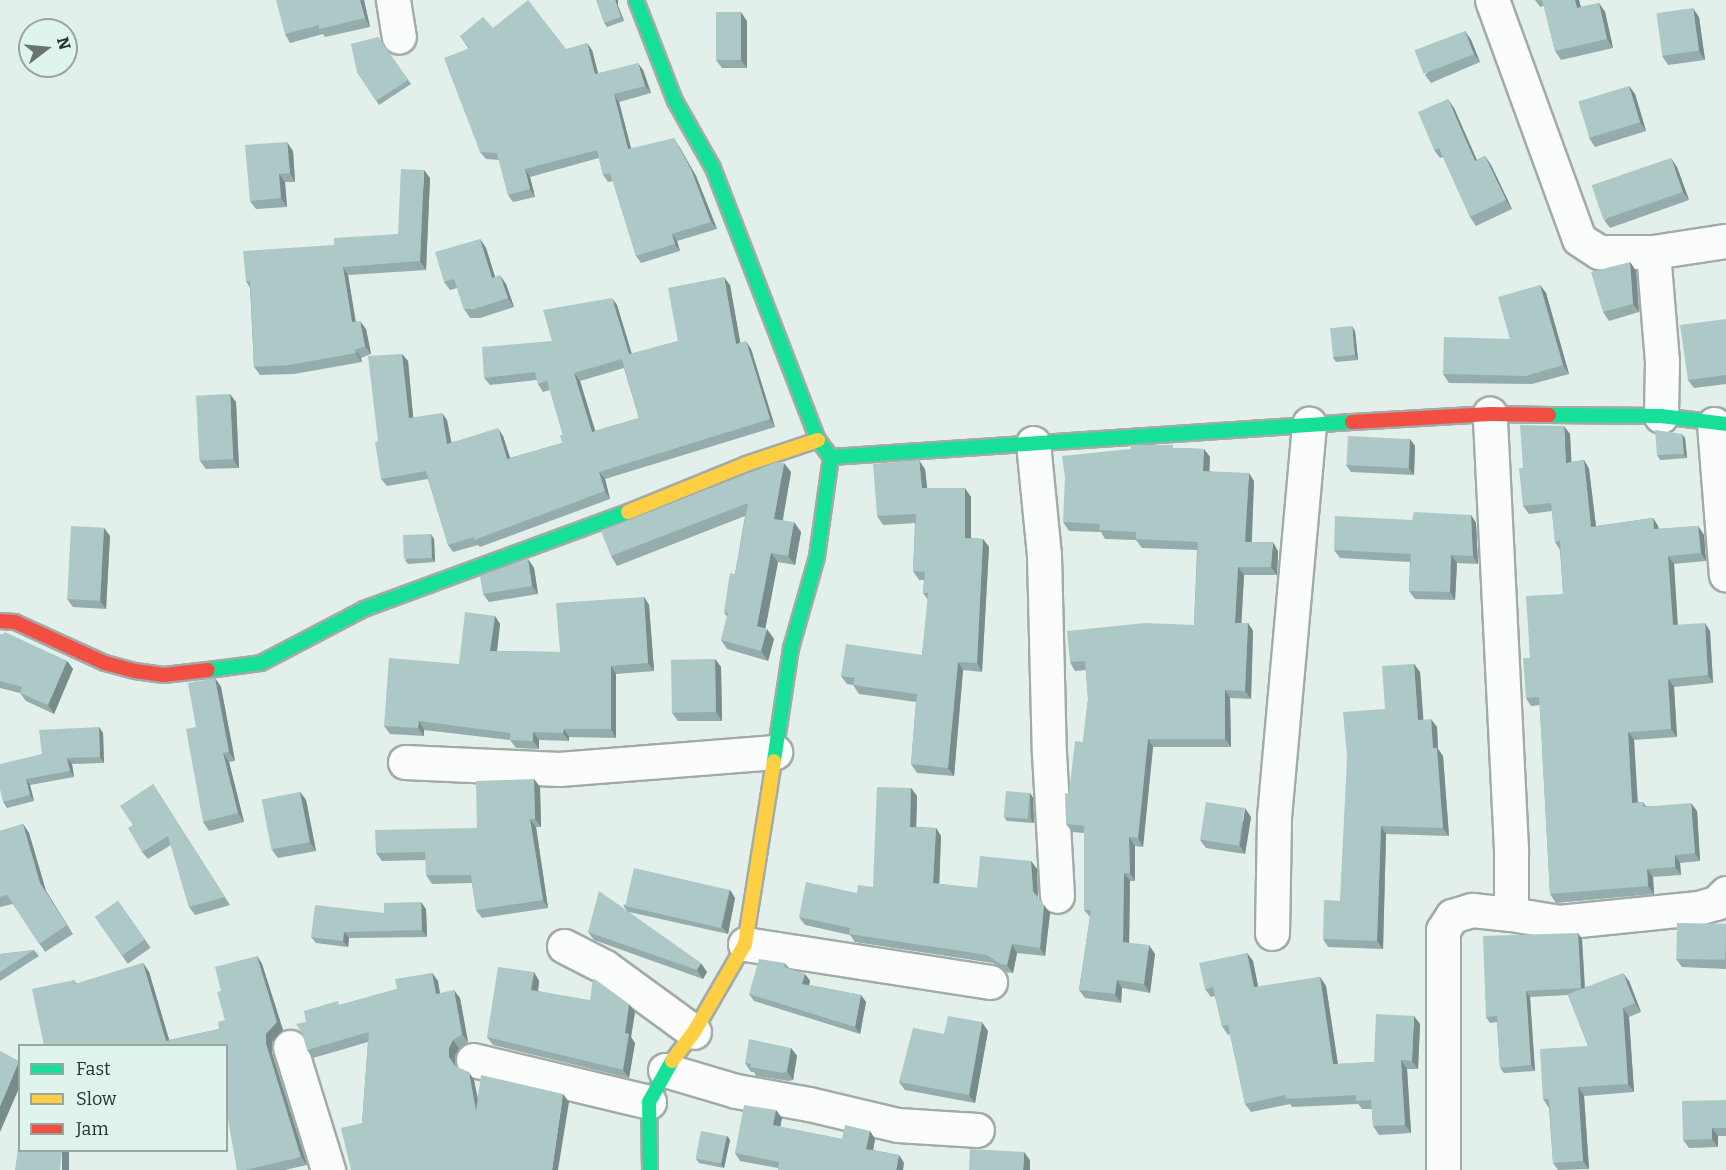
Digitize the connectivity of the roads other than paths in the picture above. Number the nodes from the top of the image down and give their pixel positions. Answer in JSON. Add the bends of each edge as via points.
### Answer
{"nodes":[{"id":1,"x":393,"y":0,"type":"edge"},
{"id":2,"x":636,"y":0,"type":"edge"},
{"id":3,"x":1492,"y":0,"type":"edge"},
{"id":4,"x":399,"y":37,"type":"dead end"},
{"id":5,"x":1726,"y":241,"type":"edge"},
{"id":6,"x":1653,"y":252,"type":"junction"},
{"id":7,"x":1490,"y":414,"type":"junction"},
{"id":8,"x":1661,"y":416,"type":"junction"},
{"id":9,"x":1309,"y":424,"type":"junction"},
{"id":10,"x":1720,"y":424,"type":"edge"},
{"id":11,"x":818,"y":440,"type":"junction"},
{"id":12,"x":1033,"y":443,"type":"junction"},
{"id":13,"x":831,"y":457,"type":"junction"},
{"id":14,"x":1726,"y":575,"type":"edge"},
{"id":15,"x":0,"y":621,"type":"edge"},
{"id":16,"x":775,"y":752,"type":"junction"},
{"id":17,"x":405,"y":762,"type":"dead end"},
{"id":18,"x":1726,"y":893,"type":"edge"},
{"id":19,"x":1057,"y":896,"type":"dead end"},
{"id":20,"x":1511,"y":914,"type":"junction"},
{"id":21,"x":1272,"y":933,"type":"dead end"},
{"id":22,"x":745,"y":944,"type":"junction"},
{"id":23,"x":564,"y":946,"type":"dead end"},
{"id":24,"x":990,"y":982,"type":"dead end"},
{"id":25,"x":694,"y":1032,"type":"junction"},
{"id":26,"x":290,"y":1047,"type":"dead end"},
{"id":27,"x":472,"y":1060,"type":"dead end"},
{"id":28,"x":665,"y":1070,"type":"junction"},
{"id":29,"x":648,"y":1102,"type":"junction"},
{"id":30,"x":978,"y":1130,"type":"dead end"},
{"id":31,"x":328,"y":1170,"type":"edge"},
{"id":32,"x":650,"y":1170,"type":"edge"},
{"id":33,"x":1443,"y":1170,"type":"edge"}],
"edges":[{"from":1,"to":4,"type":"street"},
{"from":2,"to":11,"type":"street","via":[[675,101],[713,168]]},
{"from":3,"to":6,"type":"street","via":[[1579,239],[1599,252]]},
{"from":5,"to":6,"type":"street"},
{"from":6,"to":8,"type":"street","via":[[1662,362]]},
{"from":7,"to":8,"type":"street"},
{"from":7,"to":9,"type":"street"},
{"from":7,"to":20,"type":"street"},
{"from":8,"to":10,"type":"street"},
{"from":9,"to":12,"type":"street"},
{"from":9,"to":21,"type":"street","via":[[1274,817]]},
{"from":10,"to":14,"type":"street"},
{"from":11,"to":13,"type":"street"},
{"from":11,"to":15,"type":"street","via":[[364,609],[261,663],[164,675],[135,671],[105,663],[15,622]]},
{"from":12,"to":13,"type":"street"},
{"from":12,"to":19,"type":"street","via":[[1044,555]]},
{"from":13,"to":16,"type":"street","via":[[817,557],[791,648]]},
{"from":16,"to":17,"type":"street","via":[[559,769]]},
{"from":16,"to":22,"type":"street"},
{"from":18,"to":20,"type":"street","via":[[1716,903],[1698,908],[1559,922]]},
{"from":20,"to":33,"type":"street","via":[[1472,910],[1452,916],[1443,930]]},
{"from":22,"to":24,"type":"street"},
{"from":22,"to":25,"type":"street"},
{"from":23,"to":25,"type":"street","via":[[605,967]]},
{"from":25,"to":28,"type":"street"},
{"from":26,"to":31,"type":"street"},
{"from":27,"to":29,"type":"street"},
{"from":28,"to":29,"type":"street"},
{"from":28,"to":30,"type":"street","via":[[736,1091],[898,1125]]},
{"from":29,"to":32,"type":"street"}]}
